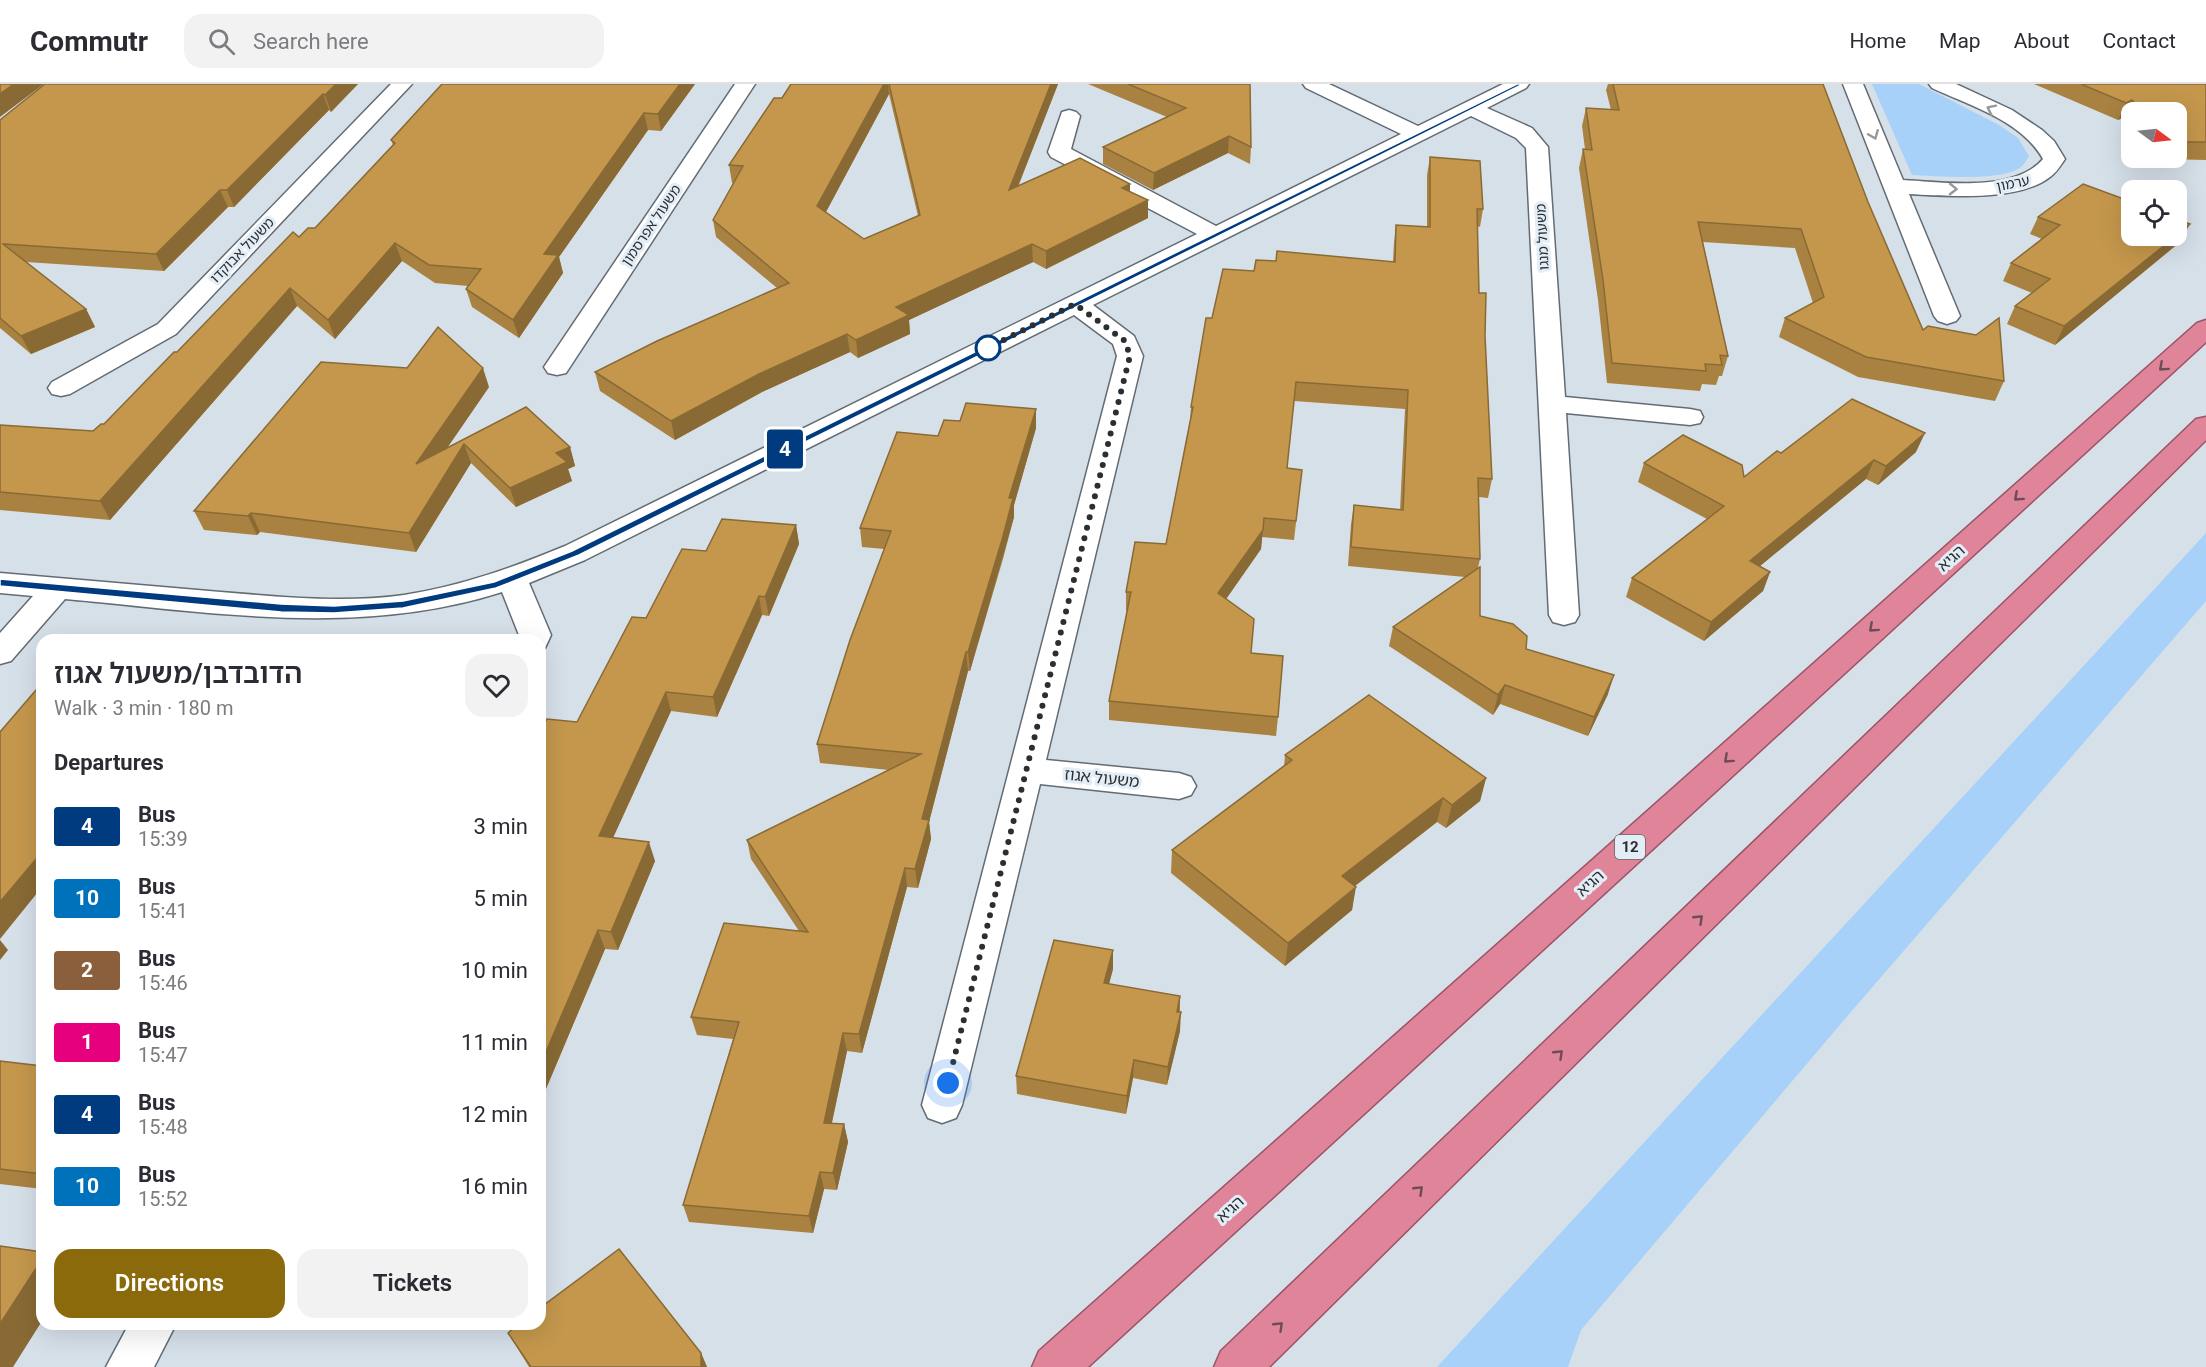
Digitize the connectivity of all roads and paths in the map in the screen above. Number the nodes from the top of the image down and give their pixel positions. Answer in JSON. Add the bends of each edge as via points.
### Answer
{"nodes":[{"id":1,"x":402,"y":84,"type":"edge"},
{"id":2,"x":745,"y":84,"type":"edge"},
{"id":3,"x":1312,"y":84,"type":"edge"},
{"id":4,"x":1519,"y":84,"type":"edge"},
{"id":5,"x":1853,"y":84,"type":"edge"},
{"id":6,"x":1940,"y":84,"type":"edge"},
{"id":7,"x":1471,"y":108,"type":"junction"},
{"id":8,"x":1069,"y":116,"type":"dead end"},
{"id":9,"x":1418,"y":134,"type":"junction"},
{"id":10,"x":1895,"y":186,"type":"junction"},
{"id":11,"x":1216,"y":234,"type":"junction"},
{"id":12,"x":1075,"y":304,"type":"junction"},
{"id":13,"x":1947,"y":316,"type":"dead end"},
{"id":14,"x":2206,"y":328,"type":"edge"},
{"id":15,"x":557,"y":367,"type":"dead end"},
{"id":16,"x":61,"y":388,"type":"dead end"},
{"id":17,"x":1552,"y":404,"type":"junction"},
{"id":18,"x":1690,"y":417,"type":"dead end"},
{"id":19,"x":2206,"y":425,"type":"edge"},
{"id":20,"x":512,"y":579,"type":"junction"},
{"id":21,"x":0,"y":583,"type":"edge"},
{"id":22,"x":57,"y":588,"type":"junction"},
{"id":23,"x":1564,"y":615,"type":"dead end"},
{"id":24,"x":535,"y":634,"type":"edge"},
{"id":25,"x":0,"y":652,"type":"edge"},
{"id":26,"x":1026,"y":770,"type":"junction"},
{"id":27,"x":1179,"y":786,"type":"dead end"},
{"id":28,"x":942,"y":1105,"type":"dead end"},
{"id":29,"x":151,"y":1330,"type":"edge"},
{"id":30,"x":133,"y":1367,"type":"edge"},
{"id":31,"x":1055,"y":1367,"type":"edge"},
{"id":32,"x":1237,"y":1367,"type":"edge"}],
"edges":[{"from":1,"to":16,"type":"street","name":"משעול אבוקדו","via":[[167,329]]},
{"from":2,"to":15,"type":"street","name":"משעול אפרסמון"},
{"from":3,"to":9,"type":"street"},
{"from":4,"to":7,"type":"street"},
{"from":5,"to":10,"type":"street","one_way":true},
{"from":10,"to":6,"type":"street","name":"ערמון","one_way":true,"via":[[1963,189],[2018,183],[2050,169],[2054,159],[2049,147],[2034,132]]},
{"from":7,"to":9,"type":"street"},
{"from":7,"to":17,"type":"street","name":"משעול מנגו","via":[[1524,133],[1537,147]]},
{"from":8,"to":11,"type":"street","via":[[1059,152]]},
{"from":9,"to":11,"type":"street"},
{"from":10,"to":13,"type":"street"},
{"from":11,"to":12,"type":"street"},
{"from":12,"to":20,"type":"street","via":[[575,553]]},
{"from":12,"to":26,"type":"street","via":[[1125,341],[1130,356]]},
{"from":14,"to":31,"type":"highway","name":"הגיא","number":"12","one_way":true},
{"from":17,"to":18,"type":"street"},
{"from":17,"to":23,"type":"street","name":"משעול מנגו"},
{"from":32,"to":19,"type":"highway","one_way":true},
{"from":20,"to":22,"type":"street","via":[[435,599],[334,610]]},
{"from":20,"to":24,"type":"street"},
{"from":21,"to":22,"type":"street"},
{"from":22,"to":25,"type":"street"},
{"from":26,"to":27,"type":"street","name":"משעול אגוז"},
{"from":26,"to":28,"type":"street"},
{"from":29,"to":30,"type":"street"}]}
